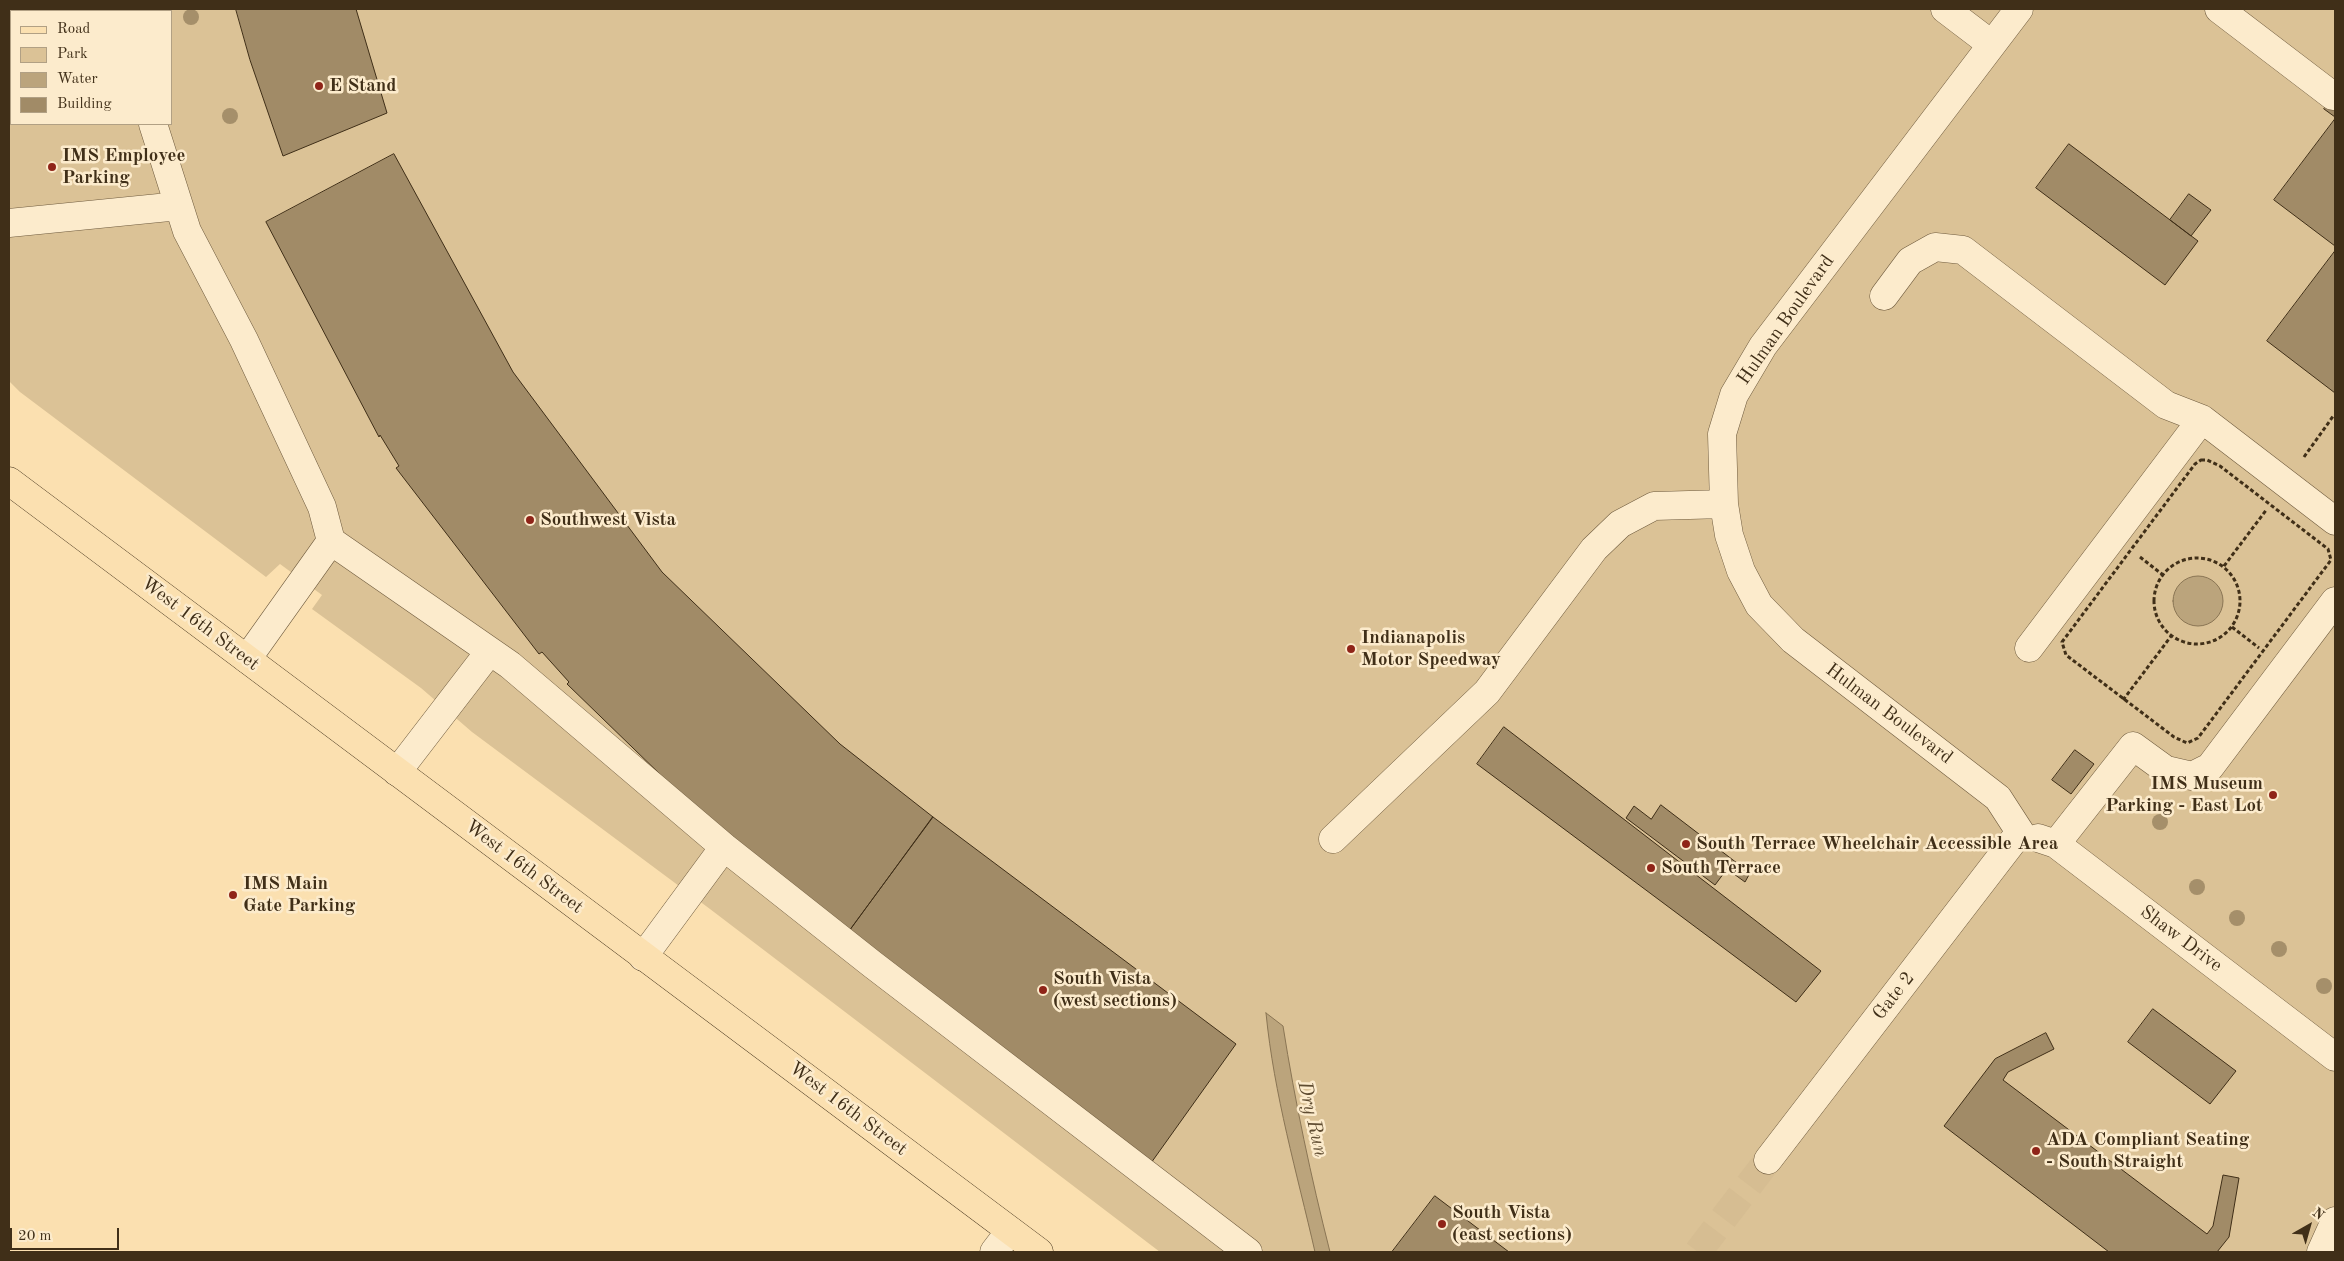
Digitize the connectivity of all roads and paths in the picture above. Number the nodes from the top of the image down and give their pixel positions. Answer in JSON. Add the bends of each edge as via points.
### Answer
{"nodes":[{"id":1,"x":1945,"y":9,"type":"edge"},
{"id":2,"x":2019,"y":9,"type":"edge"},
{"id":3,"x":2219,"y":9,"type":"edge"},
{"id":4,"x":1991,"y":44,"type":"junction"},
{"id":5,"x":2333,"y":96,"type":"dead end"},
{"id":6,"x":153,"y":125,"type":"edge"},
{"id":7,"x":179,"y":206,"type":"junction"},
{"id":8,"x":9,"y":223,"type":"edge"},
{"id":9,"x":1884,"y":296,"type":"dead end"},
{"id":10,"x":2202,"y":419,"type":"junction"},
{"id":11,"x":9,"y":481,"type":"edge"},
{"id":12,"x":1724,"y":504,"type":"junction"},
{"id":13,"x":2335,"y":521,"type":"edge"},
{"id":14,"x":331,"y":541,"type":"junction"},
{"id":15,"x":2130,"y":550,"type":"dead end"},
{"id":16,"x":2163,"y":575,"type":"junction"},
{"id":17,"x":2335,"y":601,"type":"edge"},
{"id":18,"x":2232,"y":627,"type":"junction"},
{"id":19,"x":2172,"y":635,"type":"junction"},
{"id":20,"x":2029,"y":648,"type":"dead end"},
{"id":21,"x":490,"y":650,"type":"junction"},
{"id":22,"x":2263,"y":652,"type":"dead end"},
{"id":23,"x":247,"y":659,"type":"junction"},
{"id":24,"x":2073,"y":661,"type":"dead end"},
{"id":25,"x":2123,"y":700,"type":"junction"},
{"id":26,"x":2174,"y":738,"type":"dead end"},
{"id":27,"x":397,"y":772,"type":"junction"},
{"id":28,"x":2020,"y":832,"type":"junction"},
{"id":29,"x":1333,"y":839,"type":"dead end"},
{"id":30,"x":2056,"y":844,"type":"junction"},
{"id":31,"x":724,"y":846,"type":"junction"},
{"id":32,"x":643,"y":956,"type":"junction"},
{"id":33,"x":2335,"y":1057,"type":"edge"},
{"id":34,"x":1768,"y":1160,"type":"tunnel mouth"},
{"id":35,"x":2335,"y":1221,"type":"edge"},
{"id":36,"x":1010,"y":1231,"type":"junction"},
{"id":37,"x":994,"y":1252,"type":"edge"},
{"id":38,"x":1038,"y":1252,"type":"edge"},
{"id":39,"x":1248,"y":1252,"type":"edge"},
{"id":40,"x":2321,"y":1252,"type":"edge"}],
"edges":[{"from":1,"to":4,"type":"street"},
{"from":2,"to":4,"type":"street","name":"Hulman Boulevard"},
{"from":3,"to":5,"type":"street"},
{"from":4,"to":12,"type":"street","name":"Hulman Boulevard","via":[[1762,346],[1734,395],[1722,434]]},
{"from":6,"to":7,"type":"street"},
{"from":7,"to":8,"type":"street"},
{"from":7,"to":14,"type":"street","via":[[187,231],[244,340],[322,507]]},
{"from":9,"to":10,"type":"street","via":[[1910,261],[1935,247],[1963,250],[2166,406]]},
{"from":10,"to":13,"type":"street"},
{"from":10,"to":20,"type":"street"},
{"from":11,"to":23,"type":"main road","name":"West 16th Street"},
{"from":12,"to":28,"type":"street","name":"Hulman Boulevard","via":[[1729,535],[1741,571],[1759,605],[1831,672],[1998,798]]},
{"from":12,"to":29,"type":"street","via":[[1654,506],[1620,524],[1594,549],[1487,692]]},
{"from":14,"to":21,"type":"street"},
{"from":14,"to":23,"type":"street"},
{"from":15,"to":16,"type":"path"},
{"from":16,"to":18,"type":"path","via":[[2184,560],[2198,558],[2224,566],[2239,588],[2238,615]]},
{"from":16,"to":19,"type":"path","via":[[2154,600],[2156,613]]},
{"from":17,"to":30,"type":"street","via":[[2210,767],[2192,776],[2166,770],[2133,746]]},
{"from":18,"to":19,"type":"path","via":[[2210,642],[2197,644]]},
{"from":18,"to":22,"type":"path"},
{"from":19,"to":25,"type":"path"},
{"from":21,"to":27,"type":"street"},
{"from":21,"to":31,"type":"street"},
{"from":23,"to":27,"type":"main road","name":"West 16th Street"},
{"from":24,"to":25,"type":"path"},
{"from":25,"to":26,"type":"path"},
{"from":27,"to":32,"type":"main road","name":"West 16th Street"},
{"from":28,"to":30,"type":"street","name":"Shaw Drive"},
{"from":28,"to":34,"type":"street","name":"Gate 2"},
{"from":30,"to":33,"type":"street","name":"Shaw Drive"},
{"from":31,"to":32,"type":"street"},
{"from":31,"to":39,"type":"street","via":[[872,964]]},
{"from":32,"to":36,"type":"main road","name":"West 16th Street"},
{"from":35,"to":40,"type":"street"},
{"from":36,"to":37,"type":"street"},
{"from":36,"to":38,"type":"main road","name":"West 16th Street"}]}
